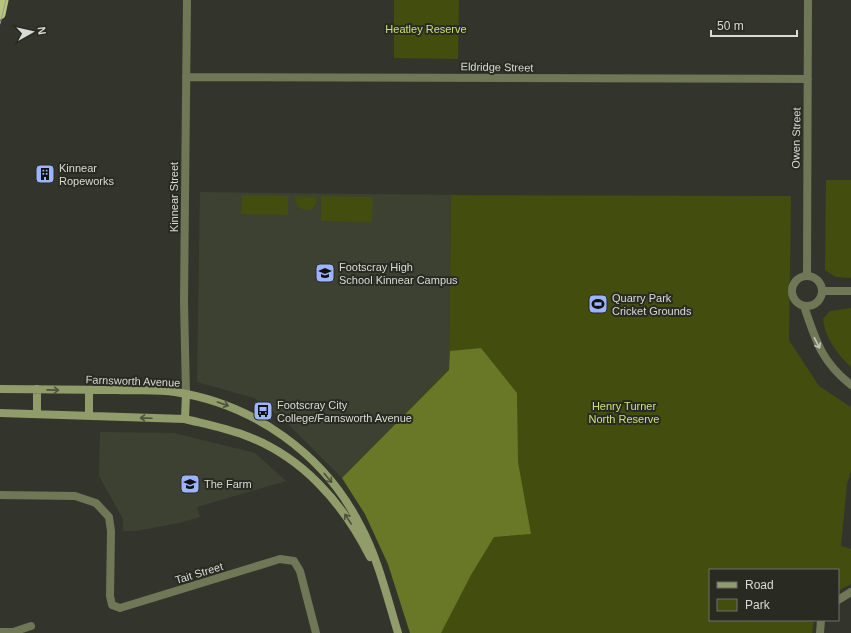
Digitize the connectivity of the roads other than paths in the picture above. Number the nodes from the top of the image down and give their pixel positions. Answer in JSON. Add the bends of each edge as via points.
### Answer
{"nodes":[{"id":1,"x":3,"y":0,"type":"edge"},
{"id":2,"x":187,"y":0,"type":"edge"},
{"id":3,"x":808,"y":0,"type":"edge"},
{"id":4,"x":0,"y":14,"type":"edge"},
{"id":5,"x":186,"y":77,"type":"junction"},
{"id":6,"x":808,"y":79,"type":"junction"},
{"id":7,"x":807,"y":276,"type":"junction"},
{"id":8,"x":823,"y":291,"type":"junction"},
{"id":9,"x":851,"y":291,"type":"edge"},
{"id":10,"x":804,"y":306,"type":"junction"},
{"id":11,"x":851,"y":385,"type":"edge"},
{"id":12,"x":0,"y":389,"type":"edge"},
{"id":13,"x":37,"y":389,"type":"junction"},
{"id":14,"x":89,"y":390,"type":"junction"},
{"id":15,"x":186,"y":394,"type":"junction"},
{"id":16,"x":0,"y":413,"type":"edge"},
{"id":17,"x":37,"y":414,"type":"junction"},
{"id":18,"x":89,"y":416,"type":"junction"},
{"id":19,"x":185,"y":419,"type":"junction"},
{"id":20,"x":0,"y":495,"type":"edge"},
{"id":21,"x":385,"y":591,"type":"junction"},
{"id":22,"x":851,"y":592,"type":"edge"},
{"id":23,"x":839,"y":599,"type":"edge"},
{"id":24,"x":821,"y":621,"type":"edge"},
{"id":25,"x":31,"y":626,"type":"dead end"},
{"id":26,"x":0,"y":632,"type":"edge"},
{"id":27,"x":316,"y":633,"type":"edge"},
{"id":28,"x":398,"y":633,"type":"edge"},
{"id":29,"x":820,"y":633,"type":"edge"}],
"edges":[{"from":1,"to":4,"type":"highway"},
{"from":2,"to":5,"type":"street","name":"Kinnear Street"},
{"from":3,"to":6,"type":"street","name":"Owen Street"},
{"from":5,"to":6,"type":"street","name":"Eldridge Street"},
{"from":5,"to":15,"type":"street","name":"Kinnear Street"},
{"from":6,"to":7,"type":"street","name":"Owen Street"},
{"from":7,"to":8,"type":"street","via":[[817,280]]},
{"from":7,"to":10,"type":"street","via":[[798,279],[792,288],[794,299]]},
{"from":8,"to":9,"type":"street"},
{"from":8,"to":10,"type":"street","via":[[816,305]]},
{"from":10,"to":11,"type":"street","one_way":true,"via":[[815,340],[828,363]]},
{"from":12,"to":13,"type":"main road","name":"Farnsworth Avenue"},
{"from":13,"to":14,"type":"main road","name":"Farnsworth Avenue","one_way":true},
{"from":13,"to":17,"type":"main road"},
{"from":14,"to":15,"type":"main road","name":"Farnsworth Avenue","via":[[166,391]]},
{"from":14,"to":18,"type":"main road"},
{"from":15,"to":19,"type":"main road"},
{"from":15,"to":21,"type":"main road","name":"Farnsworth Avenue","one_way":true,"via":[[217,402],[253,417],[312,460],[341,494],[360,524]]},
{"from":16,"to":17,"type":"main road","name":"Farnsworth Avenue"},
{"from":17,"to":18,"type":"main road","name":"Farnsworth Avenue"},
{"from":19,"to":18,"type":"main road","name":"Farnsworth Avenue","one_way":true},
{"from":21,"to":19,"type":"main road","name":"Farnsworth Avenue","one_way":true,"via":[[365,547],[350,522],[330,494],[308,473],[280,452],[258,440]]},
{"from":20,"to":27,"type":"street","name":"Tait Street","via":[[75,496],[96,503],[108,517],[111,531],[110,596],[112,605],[120,608],[280,559],[294,562],[300,571]]},
{"from":21,"to":28,"type":"main road","name":"Farnsworth Avenue"},
{"from":22,"to":23,"type":"street"},
{"from":24,"to":29,"type":"street"},
{"from":25,"to":26,"type":"street","via":[[13,632]]}]}
